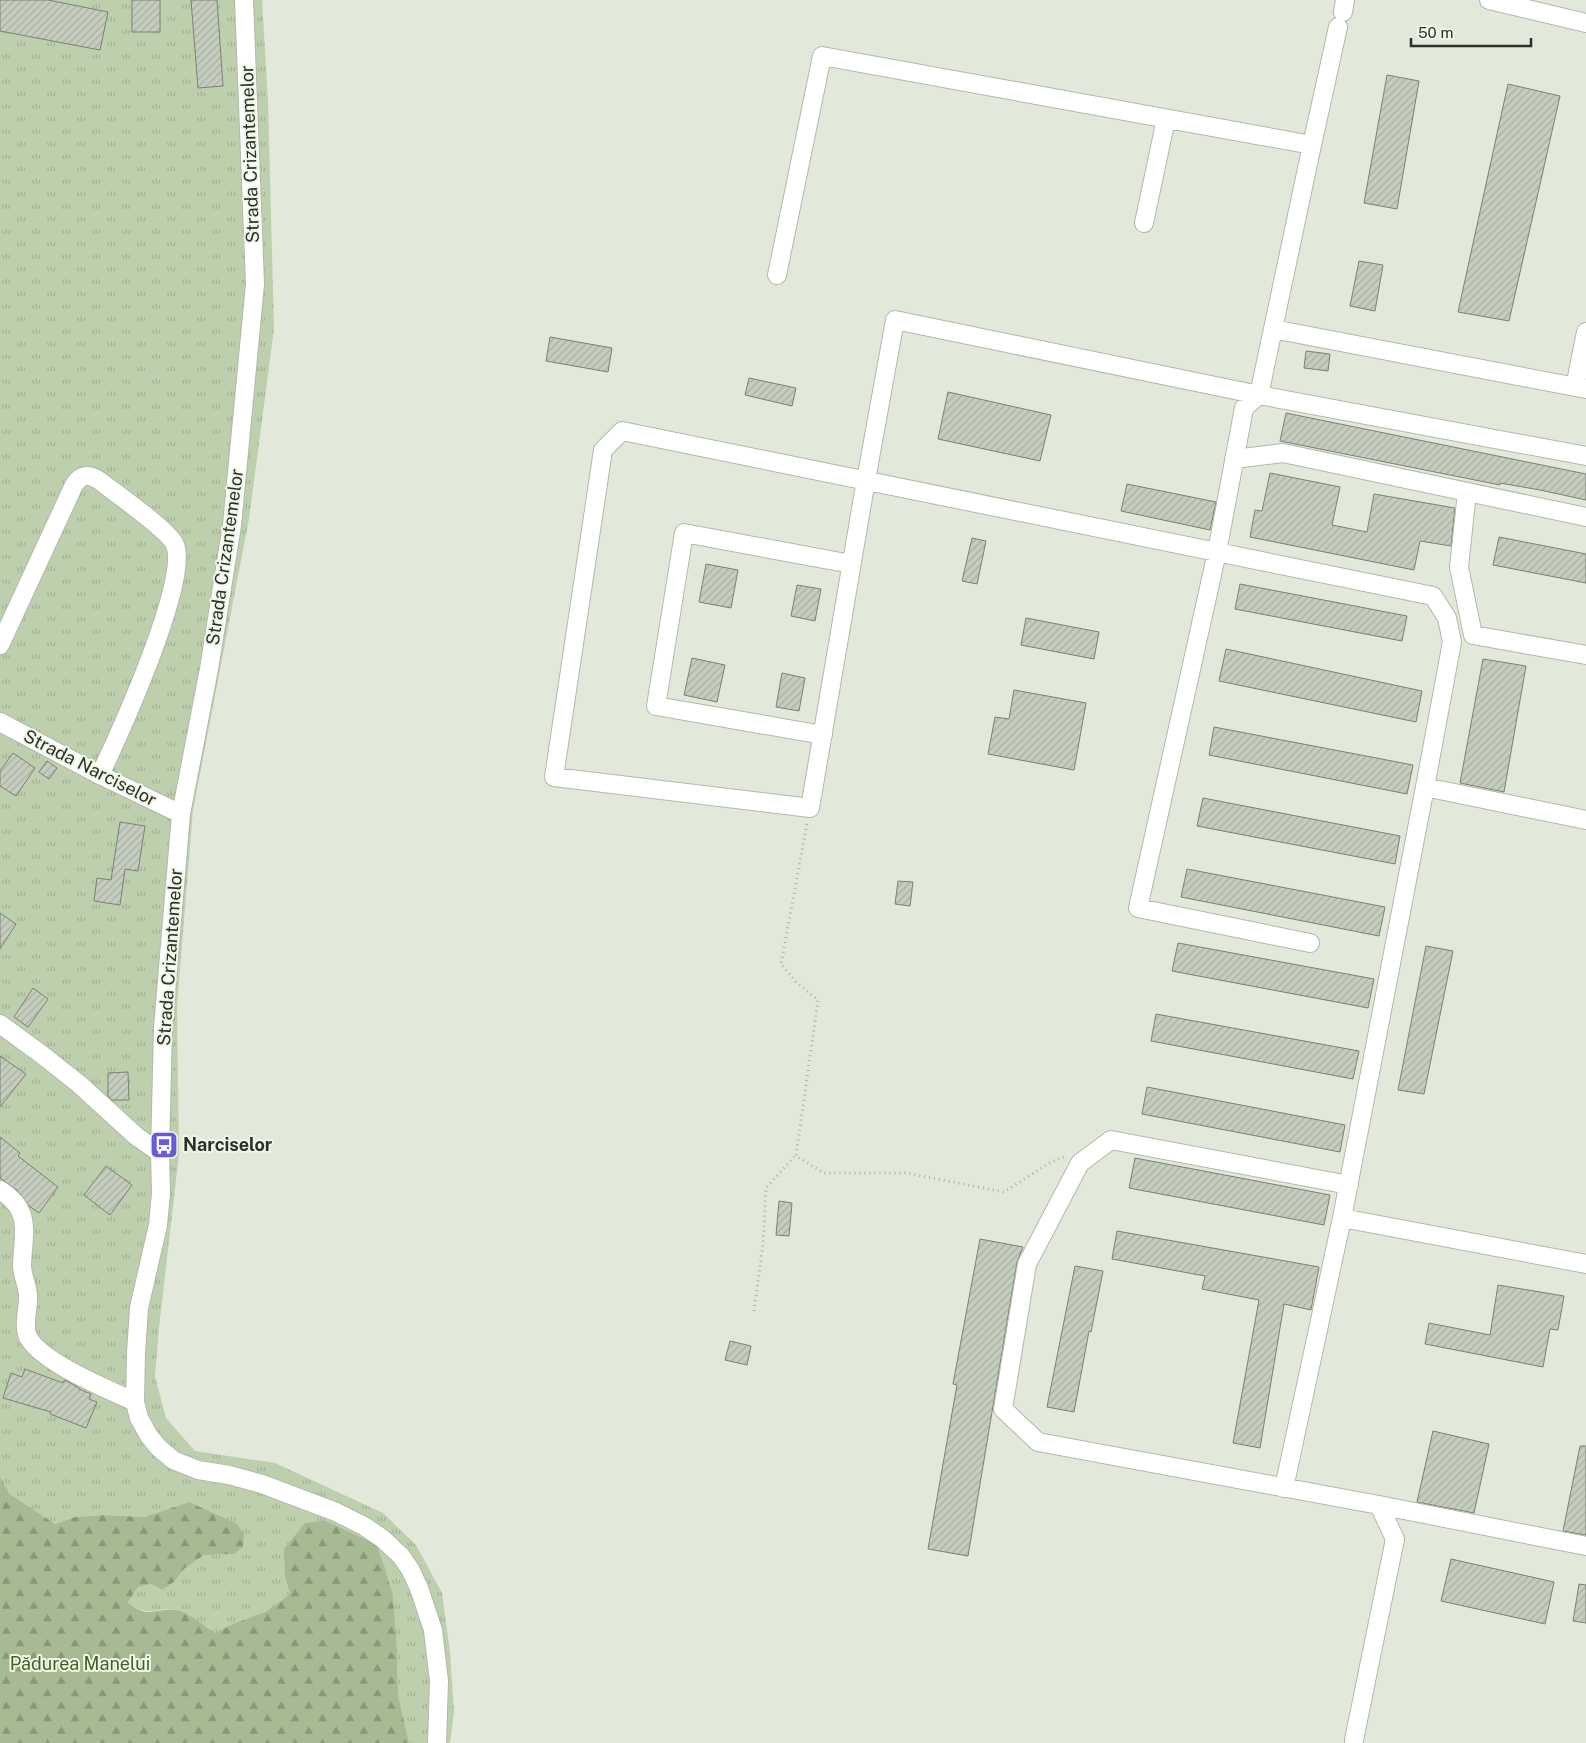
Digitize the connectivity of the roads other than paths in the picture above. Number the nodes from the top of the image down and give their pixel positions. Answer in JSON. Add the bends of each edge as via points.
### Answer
{"nodes":[{"id":1,"x":244,"y":0,"type":"edge"},
{"id":2,"x":1489,"y":0,"type":"edge"},
{"id":3,"x":1342,"y":13,"type":"edge"},
{"id":4,"x":1586,"y":23,"type":"edge"},
{"id":5,"x":1166,"y":118,"type":"junction"},
{"id":6,"x":1312,"y":145,"type":"junction"},
{"id":7,"x":1144,"y":223,"type":"dead end"},
{"id":8,"x":777,"y":275,"type":"dead end"},
{"id":9,"x":1273,"y":330,"type":"junction"},
{"id":10,"x":1586,"y":332,"type":"edge"},
{"id":11,"x":1580,"y":388,"type":"edge"},
{"id":12,"x":1260,"y":395,"type":"junction"},
{"id":13,"x":1586,"y":456,"type":"edge"},
{"id":14,"x":1234,"y":460,"type":"junction"},
{"id":15,"x":866,"y":480,"type":"junction"},
{"id":16,"x":1467,"y":492,"type":"junction"},
{"id":17,"x":1586,"y":517,"type":"edge"},
{"id":18,"x":1216,"y":552,"type":"junction"},
{"id":19,"x":851,"y":564,"type":"junction"},
{"id":20,"x":0,"y":645,"type":"edge"},
{"id":21,"x":1586,"y":654,"type":"edge"},
{"id":22,"x":0,"y":722,"type":"edge"},
{"id":23,"x":823,"y":735,"type":"junction"},
{"id":24,"x":100,"y":775,"type":"junction"},
{"id":25,"x":1425,"y":787,"type":"junction"},
{"id":26,"x":181,"y":814,"type":"junction"},
{"id":27,"x":1586,"y":820,"type":"edge"},
{"id":28,"x":1310,"y":943,"type":"dead end"},
{"id":29,"x":0,"y":1024,"type":"edge"},
{"id":30,"x":160,"y":1152,"type":"junction"},
{"id":31,"x":1349,"y":1185,"type":"junction"},
{"id":32,"x":0,"y":1190,"type":"edge"},
{"id":33,"x":1342,"y":1218,"type":"junction"},
{"id":34,"x":1586,"y":1264,"type":"edge"},
{"id":35,"x":135,"y":1402,"type":"junction"},
{"id":36,"x":1284,"y":1488,"type":"junction"},
{"id":37,"x":1379,"y":1505,"type":"junction"},
{"id":38,"x":1586,"y":1546,"type":"edge"},
{"id":39,"x":1354,"y":1740,"type":"dead end"},
{"id":40,"x":437,"y":1743,"type":"edge"}],
"edges":[{"from":1,"to":26,"type":"street","name":"Strada Crizantemelor","via":[[255,284],[232,525]]},
{"from":2,"to":4,"type":"street"},
{"from":3,"to":6,"type":"street"},
{"from":5,"to":6,"type":"street"},
{"from":5,"to":7,"type":"street"},
{"from":5,"to":8,"type":"street","via":[[822,56]]},
{"from":6,"to":9,"type":"street"},
{"from":9,"to":11,"type":"street"},
{"from":9,"to":12,"type":"street"},
{"from":10,"to":11,"type":"street"},
{"from":12,"to":13,"type":"street"},
{"from":12,"to":14,"type":"street","via":[[1244,408]]},
{"from":12,"to":15,"type":"street","via":[[895,320]]},
{"from":14,"to":16,"type":"street","via":[[1283,453]]},
{"from":14,"to":18,"type":"street"},
{"from":15,"to":18,"type":"street"},
{"from":15,"to":19,"type":"street"},
{"from":15,"to":23,"type":"street","via":[[622,431],[603,450],[554,776],[810,808]]},
{"from":16,"to":17,"type":"street"},
{"from":16,"to":21,"type":"street","via":[[1459,567],[1473,634]]},
{"from":18,"to":25,"type":"street","via":[[1432,596],[1447,618],[1452,642]]},
{"from":18,"to":28,"type":"street","via":[[1138,908]]},
{"from":19,"to":23,"type":"street"},
{"from":19,"to":23,"type":"street","via":[[684,533],[656,706]]},
{"from":20,"to":24,"type":"street","via":[[74,485],[84,475],[100,481],[171,537],[178,552],[166,613],[136,695]]},
{"from":22,"to":24,"type":"street","name":"Strada Narciselor"},
{"from":24,"to":26,"type":"street","name":"Strada Narciselor"},
{"from":25,"to":27,"type":"street"},
{"from":25,"to":31,"type":"street"},
{"from":26,"to":30,"type":"street","name":"Strada Crizantemelor","via":[[163,1028]]},
{"from":29,"to":30,"type":"street"},
{"from":30,"to":35,"type":"street","name":"Strada Crizantemelor","via":[[158,1225],[137,1329]]},
{"from":31,"to":33,"type":"street"},
{"from":31,"to":36,"type":"street","via":[[1111,1140],[1080,1163],[1027,1264],[1003,1409],[1038,1442]]},
{"from":32,"to":35,"type":"street","via":[[18,1206],[26,1233],[22,1266],[29,1296],[27,1335],[48,1357]]},
{"from":33,"to":34,"type":"street"},
{"from":33,"to":36,"type":"street"},
{"from":35,"to":40,"type":"street","name":"Strada Crizantemelor","via":[[148,1436],[173,1460],[198,1470],[262,1484],[336,1512],[364,1526],[401,1556],[419,1588],[433,1630],[439,1681]]},
{"from":36,"to":37,"type":"street"},
{"from":37,"to":38,"type":"street"},
{"from":37,"to":39,"type":"street","via":[[1395,1538]]}]}
